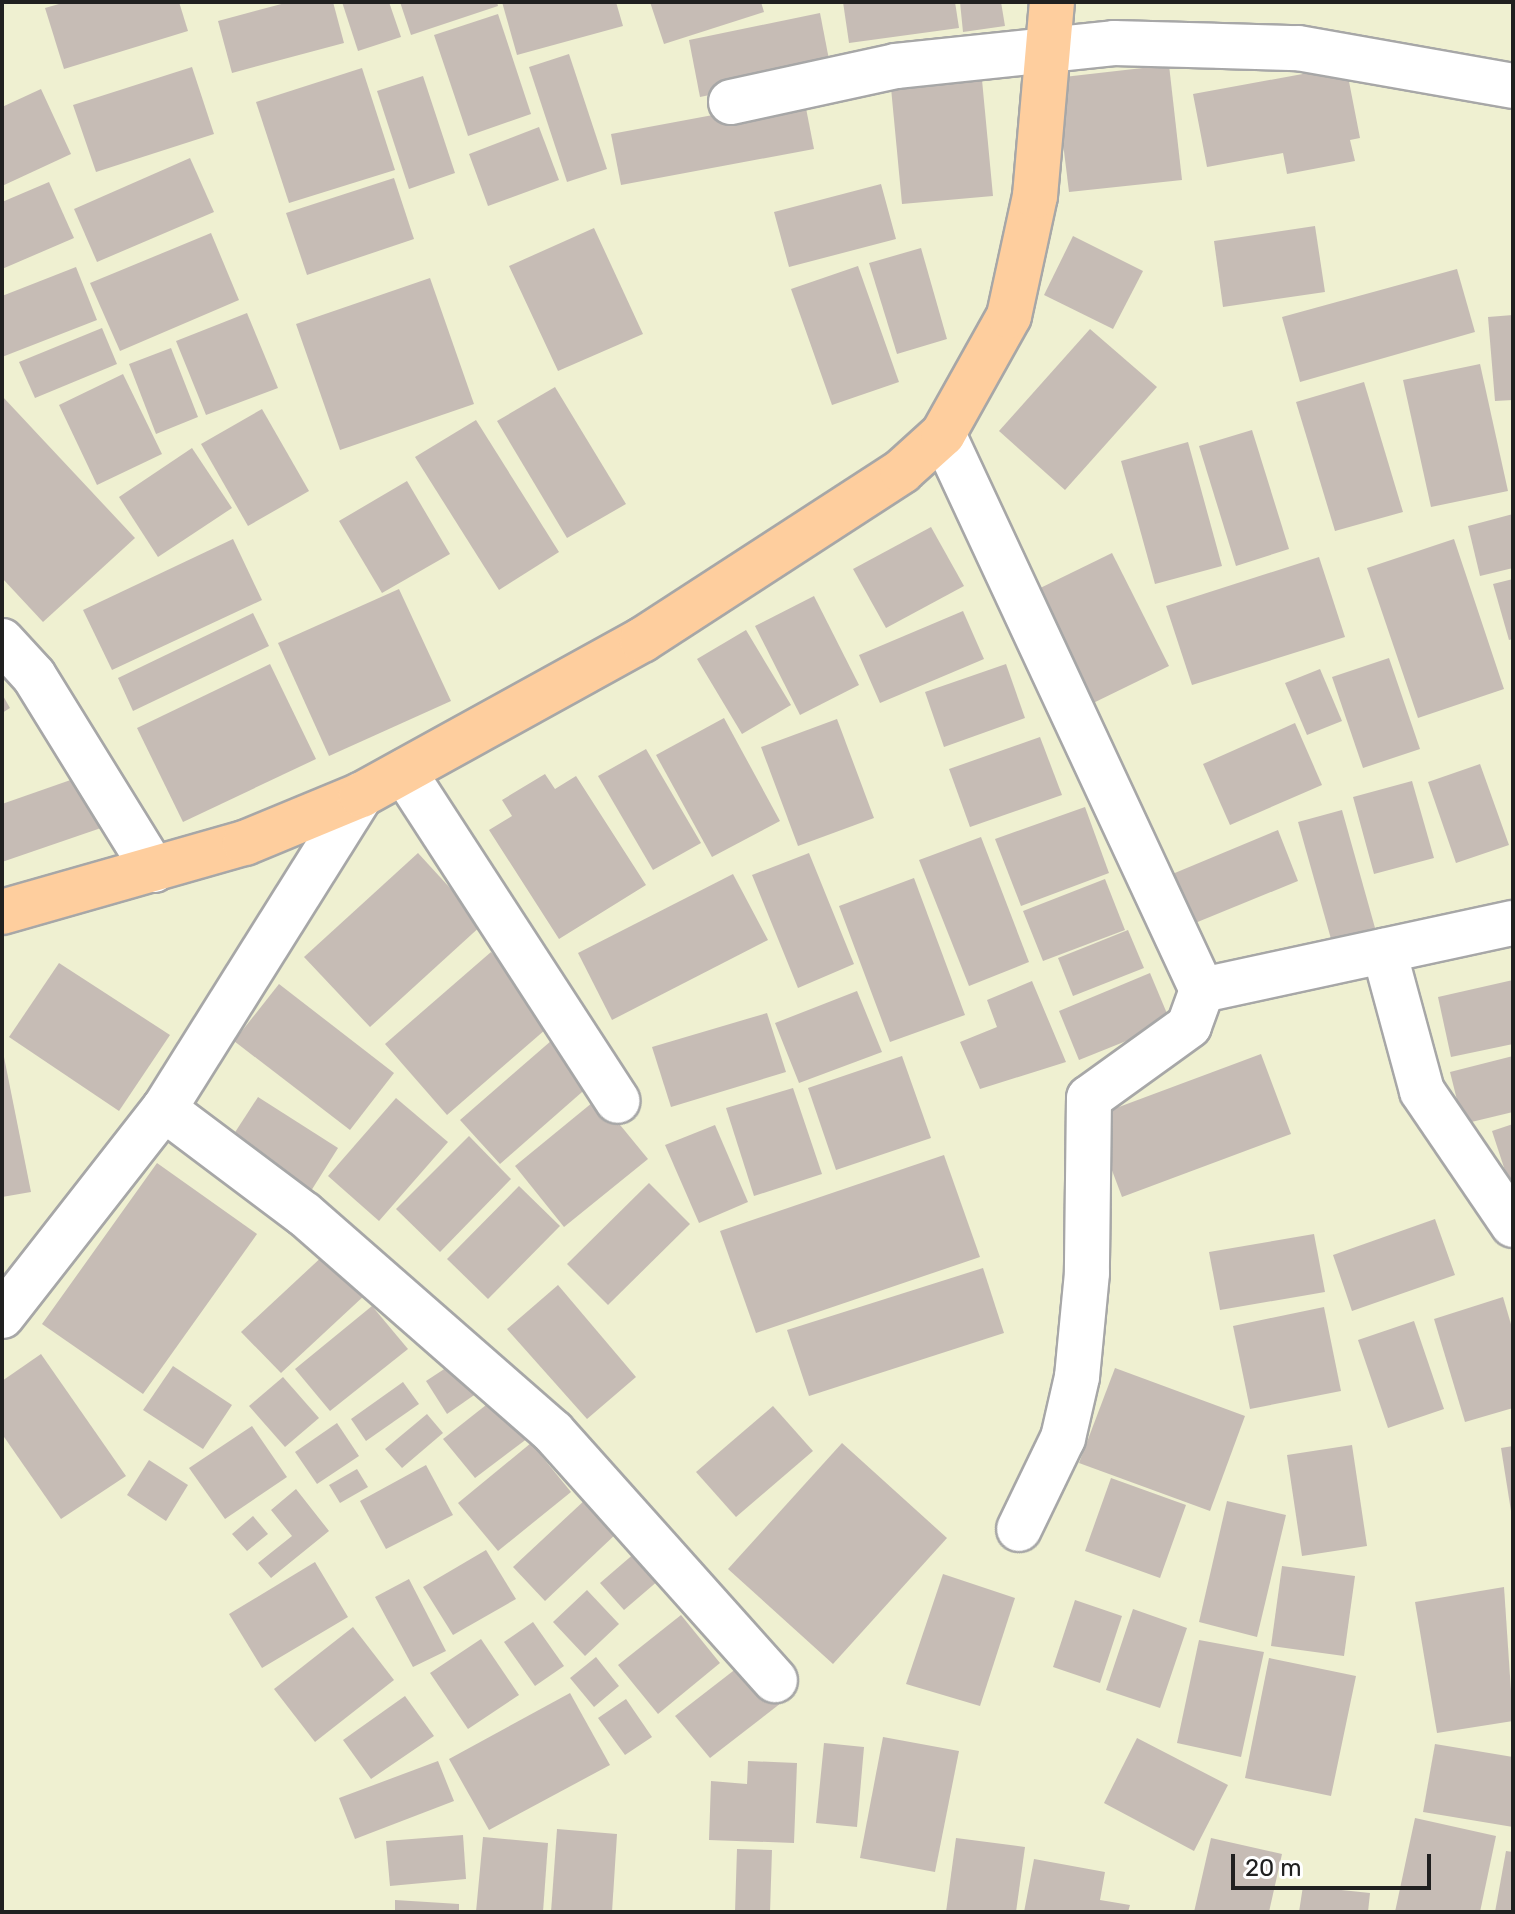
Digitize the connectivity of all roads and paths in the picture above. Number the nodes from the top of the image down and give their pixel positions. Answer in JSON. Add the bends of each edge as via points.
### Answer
{"nodes":[{"id":1,"x":1052,"y":2,"type":"edge"},
{"id":2,"x":1050,"y":46,"type":"junction"},
{"id":3,"x":1513,"y":86,"type":"edge"},
{"id":4,"x":731,"y":102,"type":"dead end"},
{"id":5,"x":943,"y":434,"type":"junction"},
{"id":6,"x":2,"y":641,"type":"edge"},
{"id":7,"x":404,"y":772,"type":"junction"},
{"id":8,"x":361,"y":795,"type":"junction"},
{"id":9,"x":154,"y":870,"type":"junction"},
{"id":10,"x":2,"y":912,"type":"edge"},
{"id":11,"x":1513,"y":923,"type":"edge"},
{"id":12,"x":1384,"y":951,"type":"junction"},
{"id":13,"x":1202,"y":990,"type":"junction"},
{"id":14,"x":618,"y":1101,"type":"dead end"},
{"id":15,"x":164,"y":1109,"type":"junction"},
{"id":16,"x":1513,"y":1225,"type":"edge"},
{"id":17,"x":2,"y":1316,"type":"edge"},
{"id":18,"x":1019,"y":1529,"type":"dead end"},
{"id":19,"x":775,"y":1680,"type":"dead end"}],
"edges":[{"from":1,"to":2,"type":"main road"},
{"from":2,"to":3,"type":"street","via":[[1298,48]]},
{"from":2,"to":4,"type":"street","via":[[896,66]]},
{"from":2,"to":5,"type":"main road","via":[[1035,196],[1009,316]]},
{"from":5,"to":7,"type":"main road","via":[[850,507],[642,640]]},
{"from":5,"to":13,"type":"street"},
{"from":6,"to":9,"type":"street","via":[[34,676]]},
{"from":7,"to":8,"type":"main road"},
{"from":7,"to":14,"type":"street"},
{"from":8,"to":9,"type":"main road","via":[[245,843]]},
{"from":8,"to":15,"type":"street"},
{"from":9,"to":10,"type":"main road"},
{"from":11,"to":12,"type":"street"},
{"from":12,"to":13,"type":"street"},
{"from":12,"to":16,"type":"street","via":[[1422,1091]]},
{"from":13,"to":18,"type":"street","via":[[1189,1026],[1089,1098],[1087,1273],[1077,1377],[1063,1438]]},
{"from":15,"to":17,"type":"street"},
{"from":15,"to":19,"type":"street","via":[[315,1224],[553,1432]]}]}
